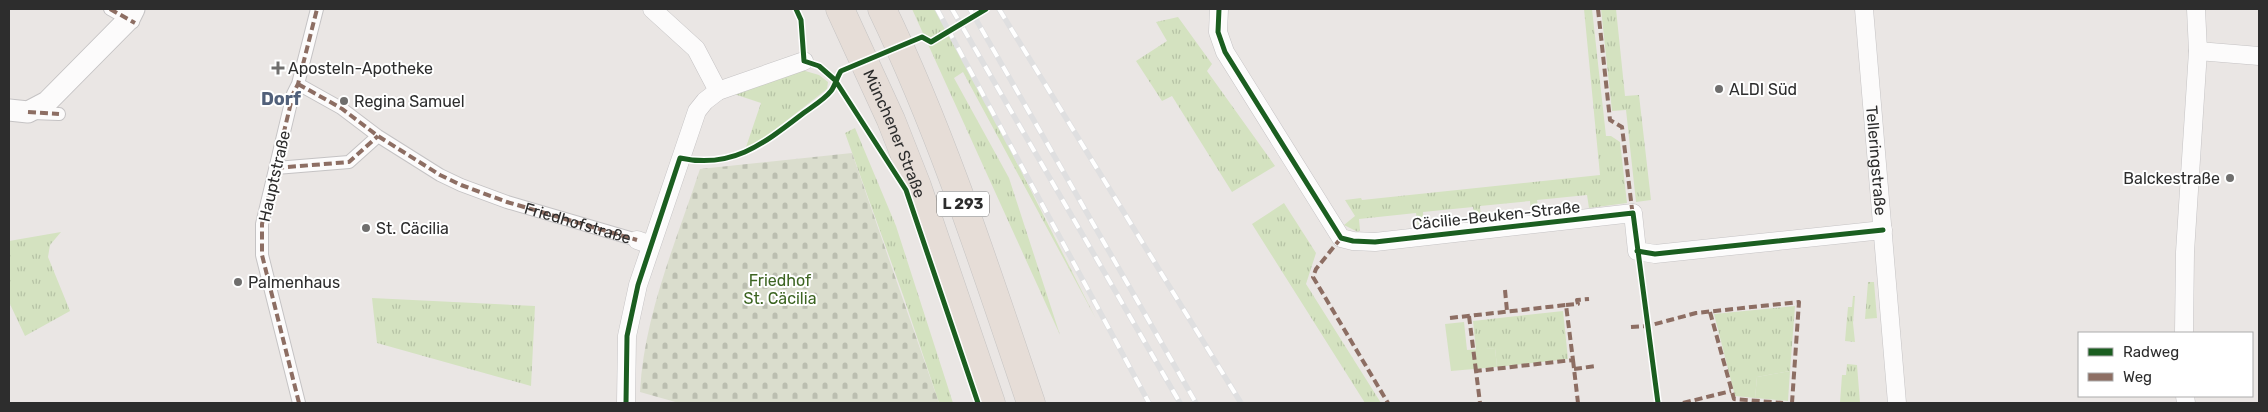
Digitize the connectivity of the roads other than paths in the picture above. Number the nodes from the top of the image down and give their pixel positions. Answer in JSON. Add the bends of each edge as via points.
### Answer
{"nodes":[{"id":1,"x":110,"y":9,"type":"edge"},
{"id":2,"x":317,"y":9,"type":"edge"},
{"id":3,"x":652,"y":9,"type":"edge"},
{"id":4,"x":840,"y":9,"type":"edge"},
{"id":5,"x":882,"y":9,"type":"edge"},
{"id":6,"x":1219,"y":9,"type":"edge"},
{"id":7,"x":1864,"y":9,"type":"edge"},
{"id":8,"x":2196,"y":9,"type":"edge"},
{"id":9,"x":133,"y":17,"type":"edge"},
{"id":10,"x":2198,"y":50,"type":"junction"},
{"id":11,"x":2259,"y":56,"type":"edge"},
{"id":12,"x":804,"y":61,"type":"dead end"},
{"id":13,"x":298,"y":84,"type":"junction"},
{"id":14,"x":718,"y":91,"type":"junction"},
{"id":15,"x":18,"y":111,"type":"edge"},
{"id":16,"x":59,"y":114,"type":"dead end"},
{"id":17,"x":378,"y":136,"type":"junction"},
{"id":18,"x":276,"y":168,"type":"junction"},
{"id":19,"x":1883,"y":230,"type":"junction"},
{"id":20,"x":644,"y":243,"type":"junction"},
{"id":21,"x":2184,"y":332,"type":"edge"},
{"id":22,"x":300,"y":403,"type":"edge"},
{"id":23,"x":626,"y":403,"type":"edge"},
{"id":24,"x":991,"y":403,"type":"edge"},
{"id":25,"x":1031,"y":403,"type":"edge"},
{"id":26,"x":1897,"y":403,"type":"edge"}],
"edges":[{"from":1,"to":9,"type":"street"},
{"from":2,"to":13,"type":"street","name":"Hauptstraße"},
{"from":3,"to":14,"type":"street","via":[[696,49]]},
{"from":4,"to":24,"type":"highway","name":"Münchener Straße","number":"L 293","via":[[917,186]]},
{"from":5,"to":25,"type":"highway","number":"L 293","via":[[952,174]]},
{"from":6,"to":19,"type":"street","name":"Cäcilie-Beuken-Straße","via":[[1218,32],[1224,52],[1341,238],[1375,242],[1633,213],[1637,251],[1655,254]]},
{"from":7,"to":19,"type":"street","name":"Telleringstraße"},
{"from":8,"to":10,"type":"street"},
{"from":9,"to":15,"type":"street","via":[[47,102]]},
{"from":10,"to":11,"type":"street"},
{"from":10,"to":21,"type":"street","via":[[2185,252]]},
{"from":12,"to":14,"type":"street","name":"Friedhofstraße"},
{"from":13,"to":17,"type":"street","name":"Friedhofstraße","via":[[341,108]]},
{"from":13,"to":18,"type":"street","name":"Hauptstraße"},
{"from":14,"to":20,"type":"street","name":"Friedhofstraße","via":[[697,111]]},
{"from":15,"to":16,"type":"street"},
{"from":17,"to":18,"type":"street","via":[[349,162]]},
{"from":17,"to":20,"type":"street","name":"Friedhofstraße","via":[[460,185]]},
{"from":18,"to":22,"type":"street","name":"Hauptstraße","via":[[262,224],[262,255]]},
{"from":19,"to":26,"type":"street","name":"Telleringstraße"},
{"from":20,"to":23,"type":"street","via":[[627,336]]}]}
